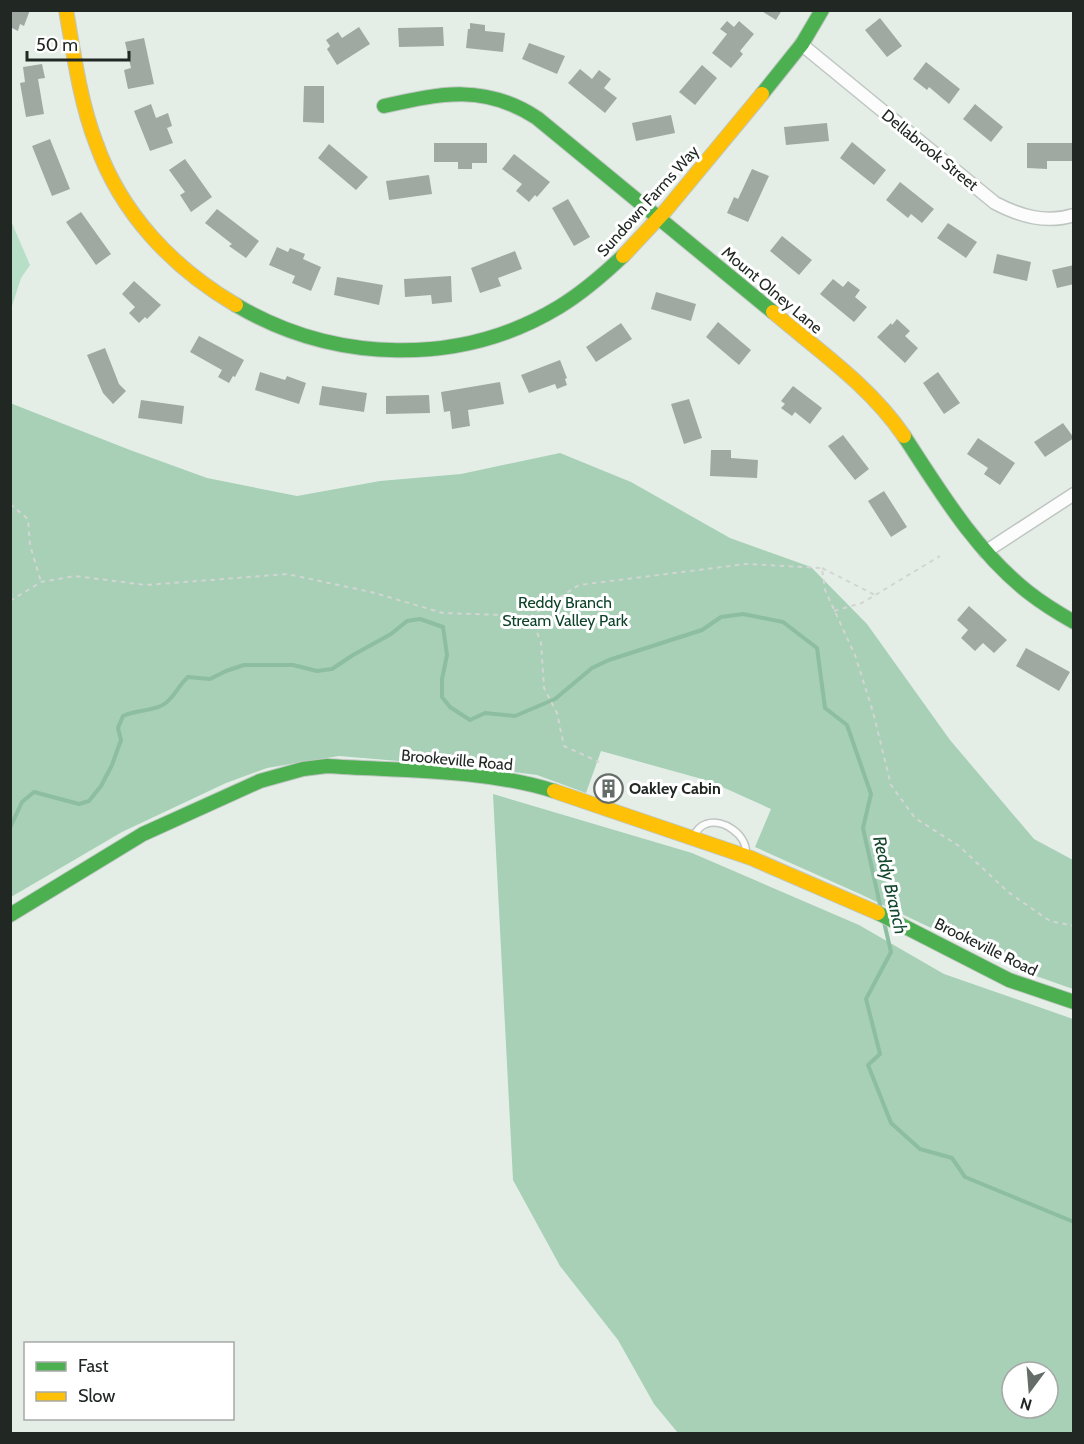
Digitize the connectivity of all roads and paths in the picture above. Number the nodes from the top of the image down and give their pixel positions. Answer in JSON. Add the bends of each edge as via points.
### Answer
{"nodes":[{"id":1,"x":66,"y":10,"type":"edge"},
{"id":2,"x":822,"y":10,"type":"edge"},
{"id":3,"x":801,"y":44,"type":"junction"},
{"id":4,"x":384,"y":106,"type":"dead end"},
{"id":5,"x":1074,"y":215,"type":"edge"},
{"id":6,"x":659,"y":218,"type":"junction"},
{"id":7,"x":1074,"y":494,"type":"edge"},
{"id":8,"x":10,"y":504,"type":"edge"},
{"id":9,"x":985,"y":552,"type":"junction"},
{"id":10,"x":940,"y":556,"type":"dead end"},
{"id":11,"x":822,"y":568,"type":"junction"},
{"id":12,"x":41,"y":582,"type":"junction"},
{"id":13,"x":875,"y":595,"type":"junction"},
{"id":14,"x":10,"y":601,"type":"edge"},
{"id":15,"x":834,"y":610,"type":"junction"},
{"id":16,"x":531,"y":616,"type":"junction"},
{"id":17,"x":1074,"y":622,"type":"edge"},
{"id":18,"x":599,"y":762,"type":"dead end"},
{"id":19,"x":693,"y":838,"type":"junction"},
{"id":20,"x":746,"y":856,"type":"junction"},
{"id":21,"x":10,"y":915,"type":"edge"},
{"id":22,"x":1074,"y":926,"type":"edge"},
{"id":23,"x":1074,"y":1002,"type":"edge"}],
"edges":[{"from":1,"to":6,"type":"street","name":"Sundown Farms Way","via":[[86,111],[99,152],[113,182],[151,237],[201,284],[266,322],[317,340],[398,352],[452,346],[500,334],[578,295],[618,263]]},
{"from":2,"to":3,"type":"street","name":"Sundown Farms Way"},
{"from":3,"to":5,"type":"street","name":"Dellabrook Street","via":[[995,203],[1013,213],[1045,220]]},
{"from":3,"to":6,"type":"street","name":"Sundown Farms Way"},
{"from":4,"to":6,"type":"street","name":"Mount Olney Lane","via":[[457,93],[507,101],[537,118]]},
{"from":6,"to":9,"type":"street","name":"Mount Olney Lane","via":[[862,386],[891,418]]},
{"from":7,"to":9,"type":"street"},
{"from":8,"to":12,"type":"path","via":[[28,519],[30,545]]},
{"from":9,"to":17,"type":"street","name":"Mount Olney Lane","via":[[1014,583]]},
{"from":10,"to":13,"type":"path"},
{"from":11,"to":13,"type":"path"},
{"from":11,"to":15,"type":"path","via":[[825,590]]},
{"from":11,"to":16,"type":"path","via":[[746,564],[579,585]]},
{"from":12,"to":14,"type":"path"},
{"from":12,"to":16,"type":"path","via":[[75,576],[146,585],[287,574],[443,613]]},
{"from":13,"to":15,"type":"path","via":[[862,603]]},
{"from":15,"to":22,"type":"path","via":[[855,656],[891,785],[915,818],[958,846],[1008,892],[1050,921]]},
{"from":16,"to":18,"type":"path","via":[[541,643],[546,692],[564,746]]},
{"from":19,"to":20,"type":"street","name":"Brookeville Road"},
{"from":19,"to":20,"type":"lane","via":[[706,823],[734,830],[744,839]]},
{"from":19,"to":21,"type":"street","name":"Brookeville Road","via":[[534,785],[493,777],[327,766],[260,781],[143,834]]},
{"from":20,"to":23,"type":"street","name":"Brookeville Road","via":[[860,904],[1009,980]]}]}
